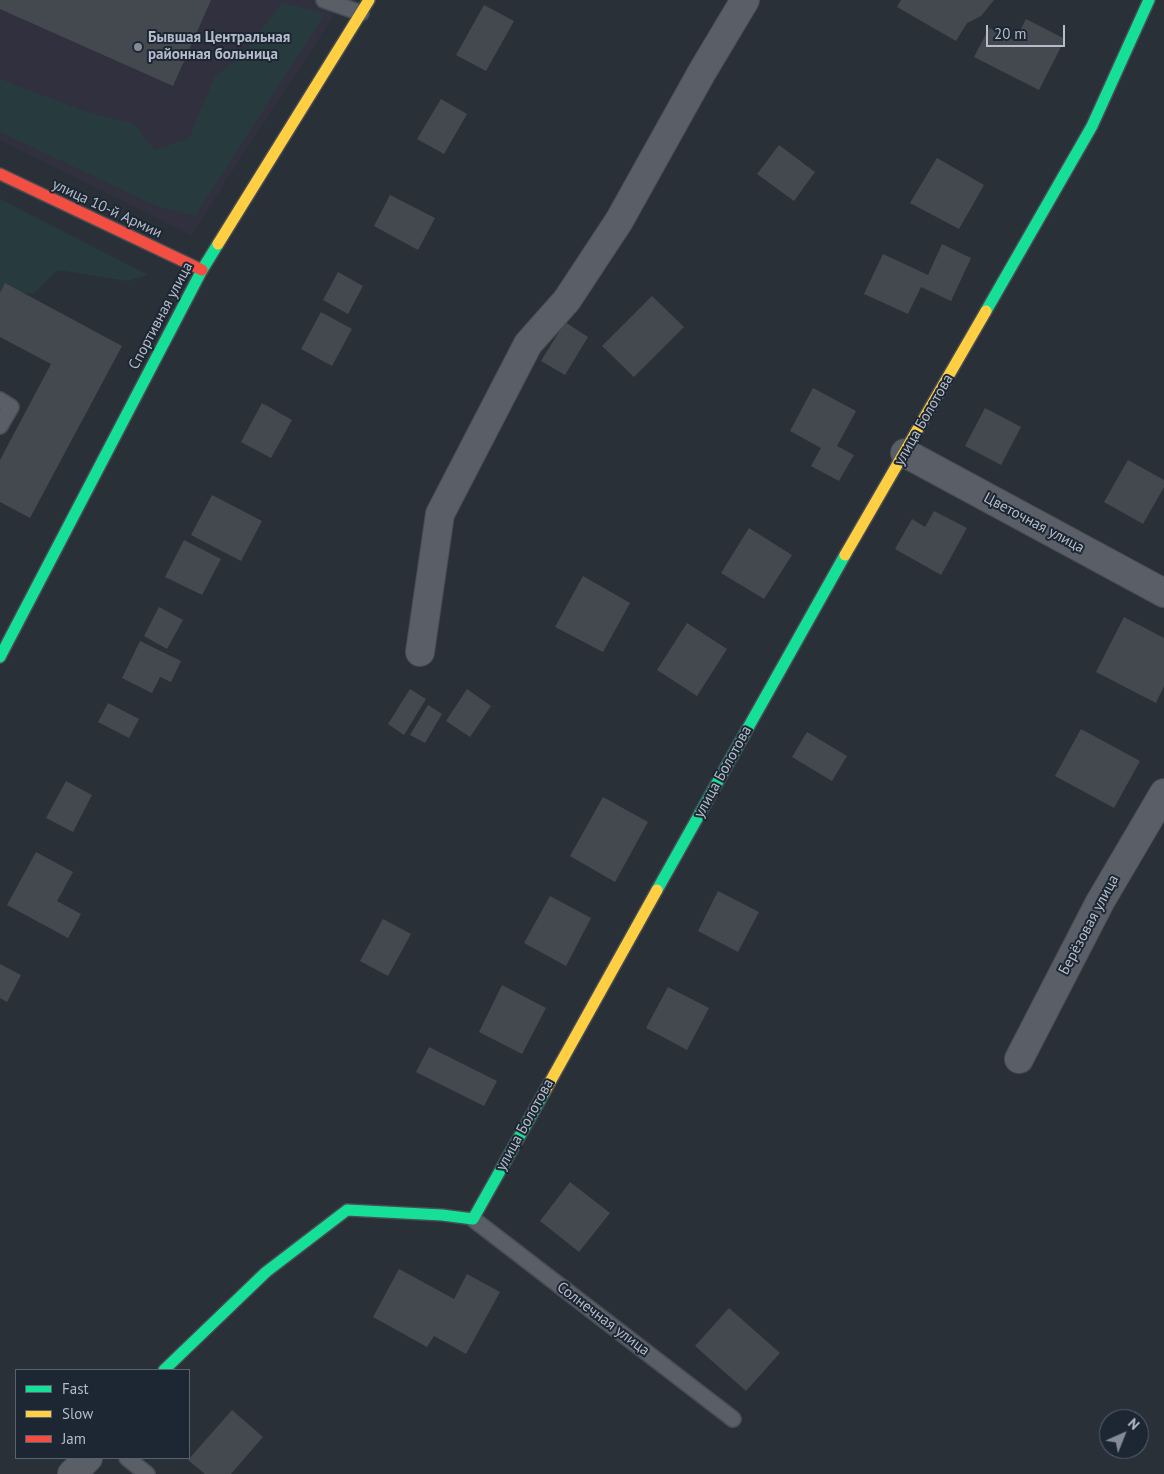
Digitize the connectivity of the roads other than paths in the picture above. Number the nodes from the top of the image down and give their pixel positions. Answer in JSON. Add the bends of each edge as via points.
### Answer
{"nodes":[{"id":1,"x":324,"y":0,"type":"edge"},
{"id":2,"x":369,"y":0,"type":"edge"},
{"id":3,"x":745,"y":0,"type":"edge"},
{"id":4,"x":1149,"y":0,"type":"edge"},
{"id":5,"x":361,"y":13,"type":"junction"},
{"id":6,"x":0,"y":174,"type":"edge"},
{"id":7,"x":202,"y":270,"type":"junction"},
{"id":8,"x":0,"y":400,"type":"edge"},
{"id":9,"x":0,"y":426,"type":"edge"},
{"id":10,"x":905,"y":453,"type":"junction"},
{"id":11,"x":1164,"y":592,"type":"edge"},
{"id":12,"x":0,"y":623,"type":"edge"},
{"id":13,"x":14,"y":631,"type":"junction"},
{"id":14,"x":420,"y":652,"type":"dead end"},
{"id":15,"x":0,"y":657,"type":"edge"},
{"id":16,"x":1164,"y":793,"type":"edge"},
{"id":17,"x":1019,"y":1059,"type":"dead end"},
{"id":18,"x":473,"y":1219,"type":"junction"},
{"id":19,"x":165,"y":1369,"type":"edge"},
{"id":20,"x":733,"y":1419,"type":"dead end"},
{"id":21,"x":87,"y":1459,"type":"edge"},
{"id":22,"x":128,"y":1459,"type":"edge"},
{"id":23,"x":72,"y":1474,"type":"edge"},
{"id":24,"x":147,"y":1474,"type":"edge"}],
"edges":[{"from":1,"to":5,"type":"lane"},
{"from":2,"to":5,"type":"street","name":"Спортивная улица"},
{"from":3,"to":14,"type":"street","via":[[620,222],[567,300],[528,344],[440,514]]},
{"from":4,"to":10,"type":"street","name":"улица Болотова","via":[[1092,126]]},
{"from":5,"to":7,"type":"street","name":"Спортивная улица"},
{"from":6,"to":7,"type":"street","name":"улица 10-й Армии"},
{"from":7,"to":13,"type":"street","name":"Спортивная улица"},
{"from":8,"to":9,"type":"lane","via":[[11,406]]},
{"from":10,"to":11,"type":"street","name":"Цветочная улица"},
{"from":10,"to":18,"type":"street","name":"улица Болотова","via":[[786,658]]},
{"from":12,"to":13,"type":"lane"},
{"from":13,"to":15,"type":"street","name":"Спортивная улица"},
{"from":16,"to":17,"type":"street","name":"Берёзовая улица","via":[[1100,902]]},
{"from":18,"to":19,"type":"street","via":[[442,1214],[347,1210],[266,1272]]},
{"from":18,"to":20,"type":"lane","name":"Солнечная улица"},
{"from":21,"to":23,"type":"street"},
{"from":22,"to":24,"type":"lane"}]}
